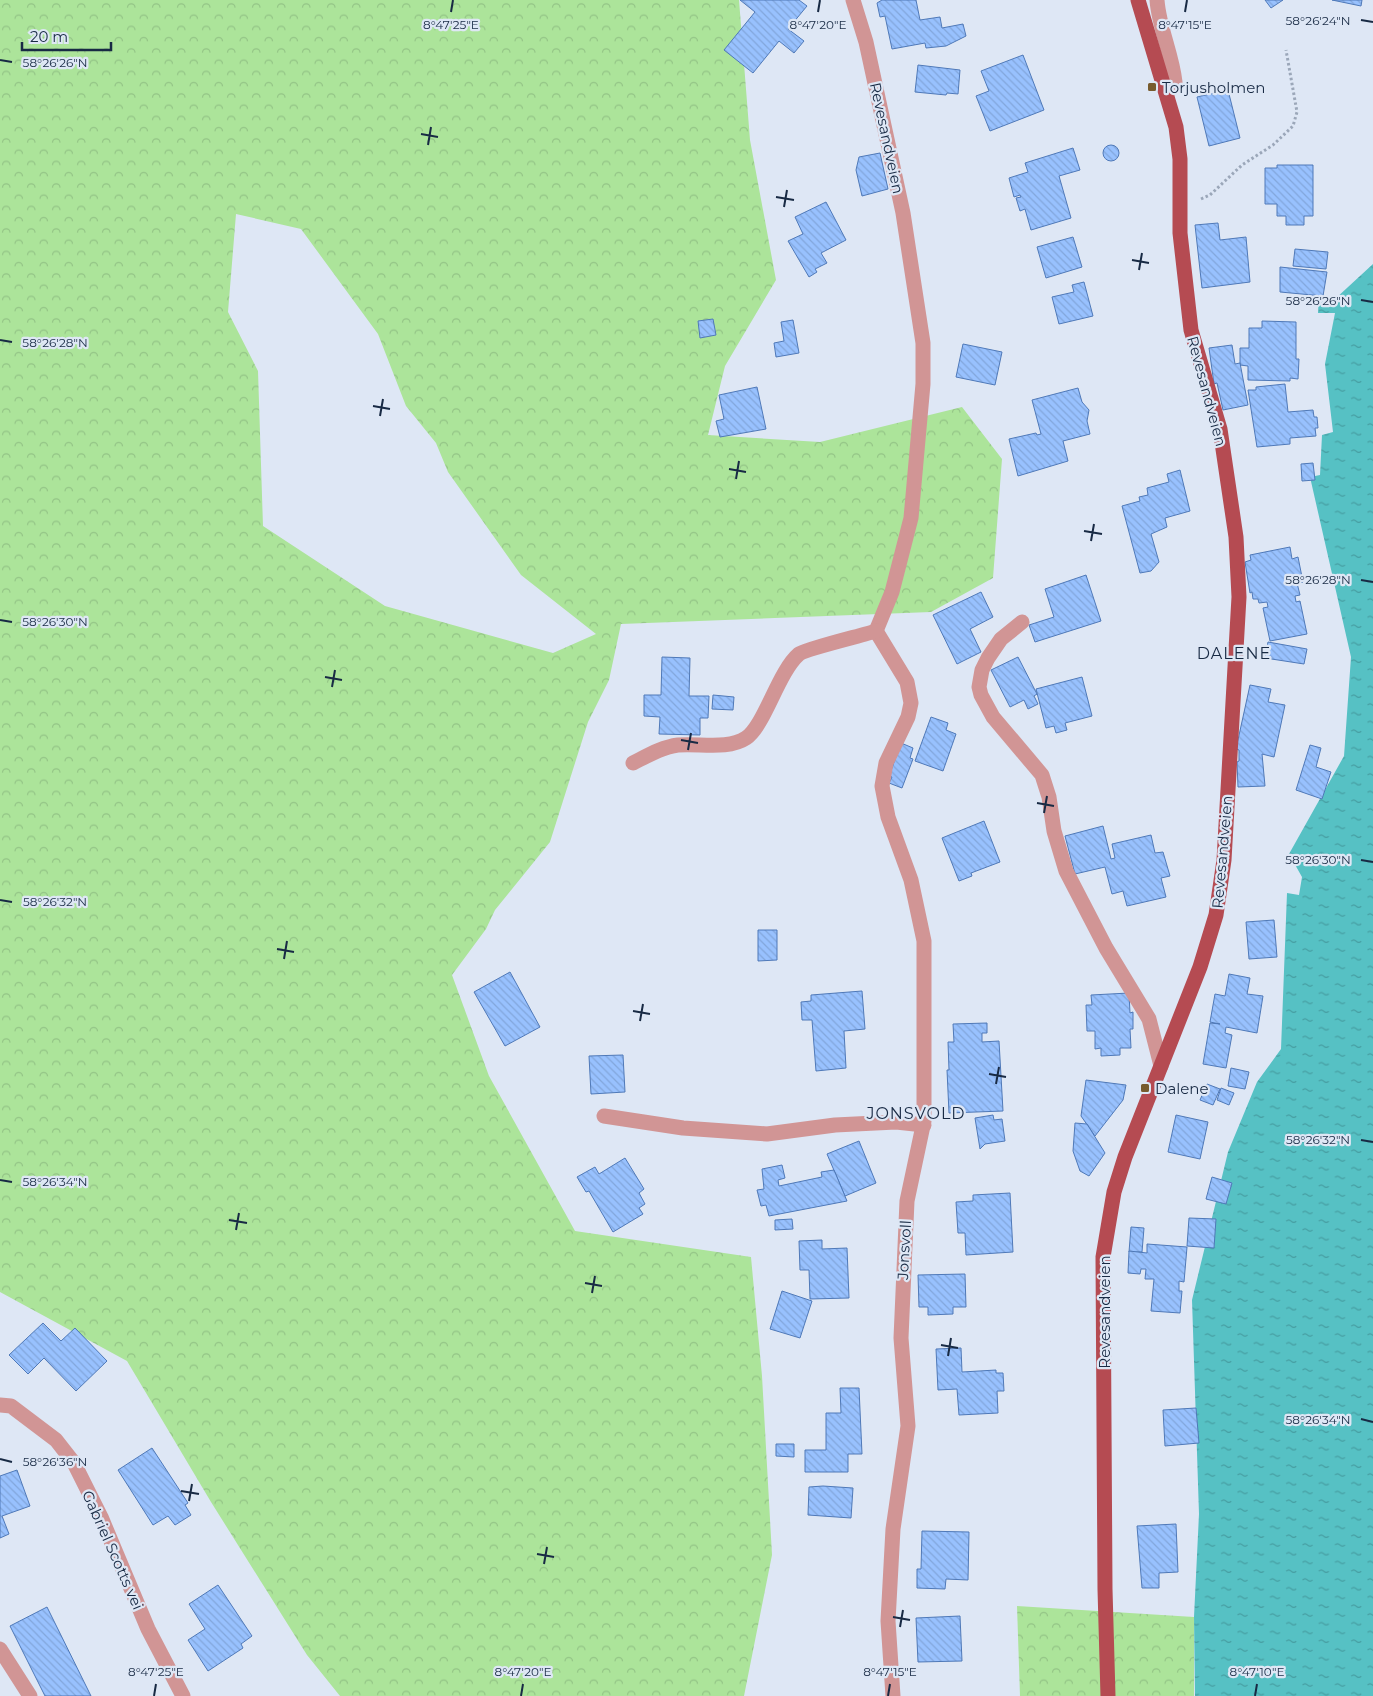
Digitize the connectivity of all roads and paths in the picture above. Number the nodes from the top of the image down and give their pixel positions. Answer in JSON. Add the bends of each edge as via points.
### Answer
{"nodes":[{"id":1,"x":853,"y":0,"type":"edge"},
{"id":2,"x":1138,"y":0,"type":"edge"},
{"id":3,"x":1157,"y":0,"type":"edge"},
{"id":4,"x":1286,"y":50,"type":"dead end"},
{"id":5,"x":1167,"y":93,"type":"junction"},
{"id":6,"x":1181,"y":200,"type":"junction"},
{"id":7,"x":1022,"y":622,"type":"dead end"},
{"id":8,"x":876,"y":631,"type":"junction"},
{"id":9,"x":633,"y":763,"type":"dead end"},
{"id":10,"x":1161,"y":1066,"type":"junction"},
{"id":11,"x":604,"y":1116,"type":"dead end"},
{"id":12,"x":924,"y":1125,"type":"junction"},
{"id":13,"x":0,"y":1404,"type":"edge"},
{"id":14,"x":0,"y":1649,"type":"edge"},
{"id":15,"x":30,"y":1696,"type":"edge"},
{"id":16,"x":183,"y":1696,"type":"edge"},
{"id":17,"x":893,"y":1696,"type":"edge"},
{"id":18,"x":1108,"y":1696,"type":"edge"}],
"edges":[{"from":1,"to":8,"type":"street","name":"Revesandveien","via":[[866,42],[903,213],[923,343],[923,384],[911,518],[892,592]]},
{"from":2,"to":5,"type":"main road","name":"Revesandveien"},
{"from":3,"to":5,"type":"street","via":[[1173,63],[1175,82]]},
{"from":4,"to":6,"type":"path","via":[[1297,112],[1293,126],[1273,145],[1242,165],[1210,195]]},
{"from":5,"to":6,"type":"main road","name":"Revesandveien","via":[[1180,159]]},
{"from":6,"to":10,"type":"main road","name":"Revesandveien","via":[[1180,233],[1191,330],[1220,429],[1236,537],[1239,597],[1224,860],[1216,915],[1200,967]]},
{"from":7,"to":10,"type":"street","via":[[1001,640],[982,670],[981,695],[993,717],[1042,775],[1066,870],[1106,948],[1149,1019]]},
{"from":8,"to":9,"type":"street","via":[[800,654],[779,682],[755,728],[746,738],[729,744],[677,745],[657,750]]},
{"from":8,"to":12,"type":"street","name":"Jonsvoll","via":[[908,682],[911,703],[908,717],[886,763],[882,786],[888,817],[911,880],[924,941]]},
{"from":10,"to":18,"type":"main road","name":"Revesandveien","via":[[1124,1157],[1114,1192],[1103,1257],[1104,1589]]},
{"from":11,"to":12,"type":"street","via":[[683,1128],[767,1134],[835,1125],[896,1122]]},
{"from":12,"to":17,"type":"street","name":"Jonsvoll","via":[[907,1200],[903,1269],[901,1338],[908,1426],[893,1529],[888,1621]]},
{"from":13,"to":16,"type":"street","name":"Gabriel Scotts vei","via":[[11,1406],[56,1440],[74,1463],[101,1517],[148,1629]]},
{"from":14,"to":15,"type":"street"}]}
